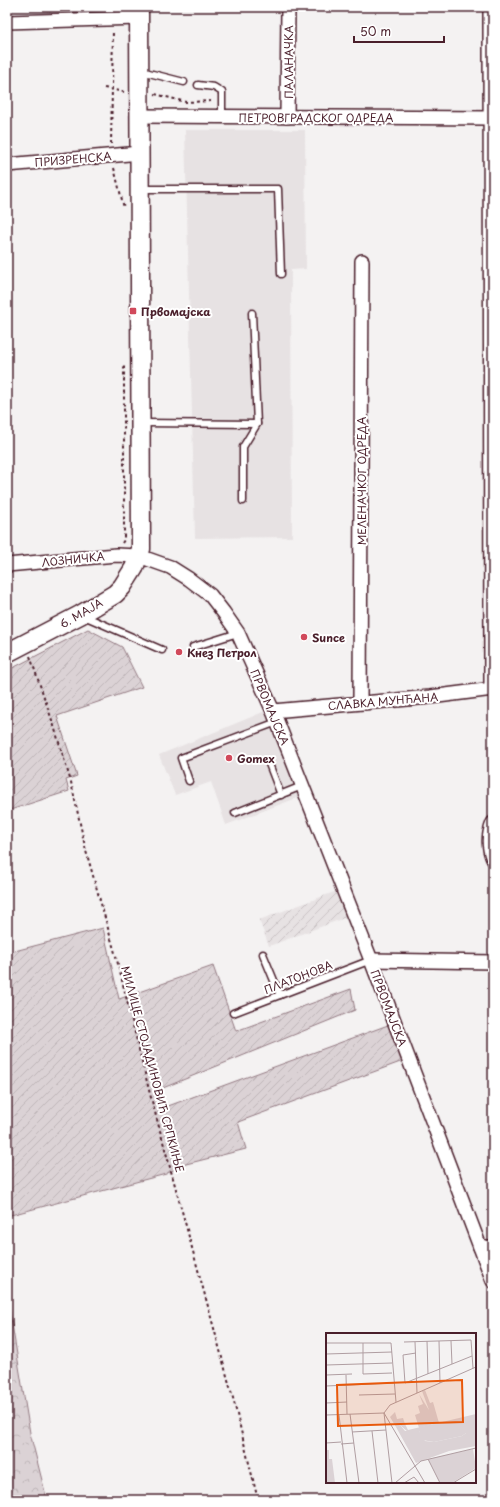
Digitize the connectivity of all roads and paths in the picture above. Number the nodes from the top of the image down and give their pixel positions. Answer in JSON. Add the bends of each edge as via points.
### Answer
{"nodes":[{"id":1,"x":288,"y":7,"type":"edge"},
{"id":2,"x":490,"y":7,"type":"edge"},
{"id":3,"x":139,"y":12,"type":"edge"},
{"id":4,"x":7,"y":22,"type":"edge"},
{"id":5,"x":139,"y":70,"type":"junction"},
{"id":6,"x":184,"y":82,"type":"dead end"},
{"id":7,"x":198,"y":85,"type":"dead end"},
{"id":8,"x":104,"y":88,"type":"dead end"},
{"id":9,"x":139,"y":94,"type":"junction"},
{"id":10,"x":222,"y":101,"type":"junction"},
{"id":11,"x":140,"y":116,"type":"junction"},
{"id":12,"x":222,"y":116,"type":"junction"},
{"id":13,"x":288,"y":117,"type":"junction"},
{"id":14,"x":492,"y":118,"type":"edge"},
{"id":15,"x":140,"y":153,"type":"junction"},
{"id":16,"x":7,"y":165,"type":"edge"},
{"id":17,"x":140,"y":189,"type":"junction"},
{"id":18,"x":362,"y":261,"type":"dead end"},
{"id":19,"x":281,"y":274,"type":"dead end"},
{"id":20,"x":252,"y":313,"type":"dead end"},
{"id":21,"x":124,"y":364,"type":"dead end"},
{"id":22,"x":141,"y":424,"type":"junction"},
{"id":23,"x":256,"y":424,"type":"junction"},
{"id":24,"x":243,"y":501,"type":"dead end"},
{"id":25,"x":116,"y":555,"type":"junction"},
{"id":26,"x":139,"y":556,"type":"junction"},
{"id":27,"x":7,"y":565,"type":"edge"},
{"id":28,"x":80,"y":615,"type":"junction"},
{"id":29,"x":238,"y":633,"type":"junction"},
{"id":30,"x":25,"y":644,"type":"junction"},
{"id":31,"x":193,"y":647,"type":"dead end"},
{"id":32,"x":162,"y":650,"type":"dead end"},
{"id":33,"x":7,"y":654,"type":"edge"},
{"id":34,"x":492,"y":690,"type":"edge"},
{"id":35,"x":360,"y":702,"type":"junction"},
{"id":36,"x":275,"y":716,"type":"junction"},
{"id":37,"x":269,"y":764,"type":"dead end"},
{"id":38,"x":189,"y":780,"type":"dead end"},
{"id":39,"x":302,"y":786,"type":"junction"},
{"id":40,"x":282,"y":795,"type":"junction"},
{"id":41,"x":235,"y":813,"type":"dead end"},
{"id":42,"x":493,"y":823,"type":"edge"},
{"id":43,"x":493,"y":858,"type":"edge"},
{"id":44,"x":264,"y":954,"type":"dead end"},
{"id":45,"x":371,"y":960,"type":"junction"},
{"id":46,"x":493,"y":962,"type":"edge"},
{"id":47,"x":280,"y":995,"type":"junction"},
{"id":48,"x":233,"y":1013,"type":"dead end"},
{"id":49,"x":480,"y":1247,"type":"junction"},
{"id":50,"x":493,"y":1247,"type":"edge"},
{"id":51,"x":493,"y":1281,"type":"edge"},
{"id":52,"x":258,"y":1500,"type":"edge"}],
"edges":[{"from":1,"to":13,"type":"street","name":"ПАЛАНАЧКА"},
{"from":2,"to":14,"type":"street"},
{"from":3,"to":4,"type":"street"},
{"from":3,"to":5,"type":"street"},
{"from":5,"to":6,"type":"lane"},
{"from":5,"to":9,"type":"street"},
{"from":7,"to":10,"type":"lane","via":[[220,90]]},
{"from":8,"to":9,"type":"path"},
{"from":9,"to":10,"type":"path","via":[[153,94],[186,102]]},
{"from":9,"to":11,"type":"street"},
{"from":10,"to":12,"type":"lane"},
{"from":11,"to":12,"type":"street","name":"ПЕТРОВГРАДСКОГ ОДРЕДА"},
{"from":11,"to":15,"type":"street"},
{"from":12,"to":13,"type":"street","name":"ПЕТРОВГРАДСКОГ ОДРЕДА"},
{"from":13,"to":14,"type":"street","name":"ПЕТРОВГРАДСКОГ ОДРЕДА"},
{"from":14,"to":34,"type":"street"},
{"from":15,"to":16,"type":"street","name":"ПРИЗРЕНСКА"},
{"from":15,"to":17,"type":"street"},
{"from":17,"to":19,"type":"lane","via":[[278,189]]},
{"from":17,"to":22,"type":"street"},
{"from":18,"to":35,"type":"street","name":"МЕЛЕНАЧКОГ ОДРЕДА"},
{"from":20,"to":23,"type":"lane"},
{"from":21,"to":25,"type":"path","via":[[124,540]]},
{"from":22,"to":23,"type":"lane"},
{"from":22,"to":26,"type":"street","via":[[142,542]]},
{"from":23,"to":24,"type":"lane","via":[[243,447]]},
{"from":25,"to":26,"type":"street","name":"ЛОЗНИЧКА"},
{"from":25,"to":27,"type":"street","name":"ЛОЗНИЧКА"},
{"from":26,"to":28,"type":"street","name":"6. МАЈА","via":[[122,587]]},
{"from":26,"to":29,"type":"street","name":"ПРВОМАЈСКА","via":[[170,567],[210,595]]},
{"from":28,"to":30,"type":"street","name":"6. МАЈА"},
{"from":28,"to":32,"type":"lane"},
{"from":29,"to":31,"type":"lane"},
{"from":29,"to":36,"type":"street","name":"ПРВОМАЈСКА"},
{"from":30,"to":33,"type":"street","name":"6. МАЈА"},
{"from":30,"to":52,"type":"path","name":"МИЛИЦЕ СТОЈАДИНОВИЋ СРПКИЊЕ","via":[[71,782],[86,851]]},
{"from":34,"to":35,"type":"street","name":"СЛАВКА МУНЋАНА"},
{"from":35,"to":36,"type":"street","name":"СЛАВКА МУНЋАНА"},
{"from":36,"to":38,"type":"lane","via":[[181,758]]},
{"from":36,"to":39,"type":"street","name":"ПРВОМАЈСКА"},
{"from":37,"to":40,"type":"lane"},
{"from":39,"to":40,"type":"lane"},
{"from":39,"to":45,"type":"street","name":"ПРВОМАЈСКА"},
{"from":40,"to":41,"type":"lane"},
{"from":42,"to":43,"type":"street","via":[[489,839]]},
{"from":44,"to":47,"type":"lane"},
{"from":45,"to":46,"type":"street"},
{"from":45,"to":47,"type":"lane","name":"ПЛАТОНОВА"},
{"from":45,"to":49,"type":"street","name":"ПРВОМАЈСКА"},
{"from":47,"to":48,"type":"lane","name":"ПЛАТОНОВА"},
{"from":49,"to":50,"type":"street"},
{"from":49,"to":51,"type":"street","name":"ПРВОМАЈСКА"}]}
